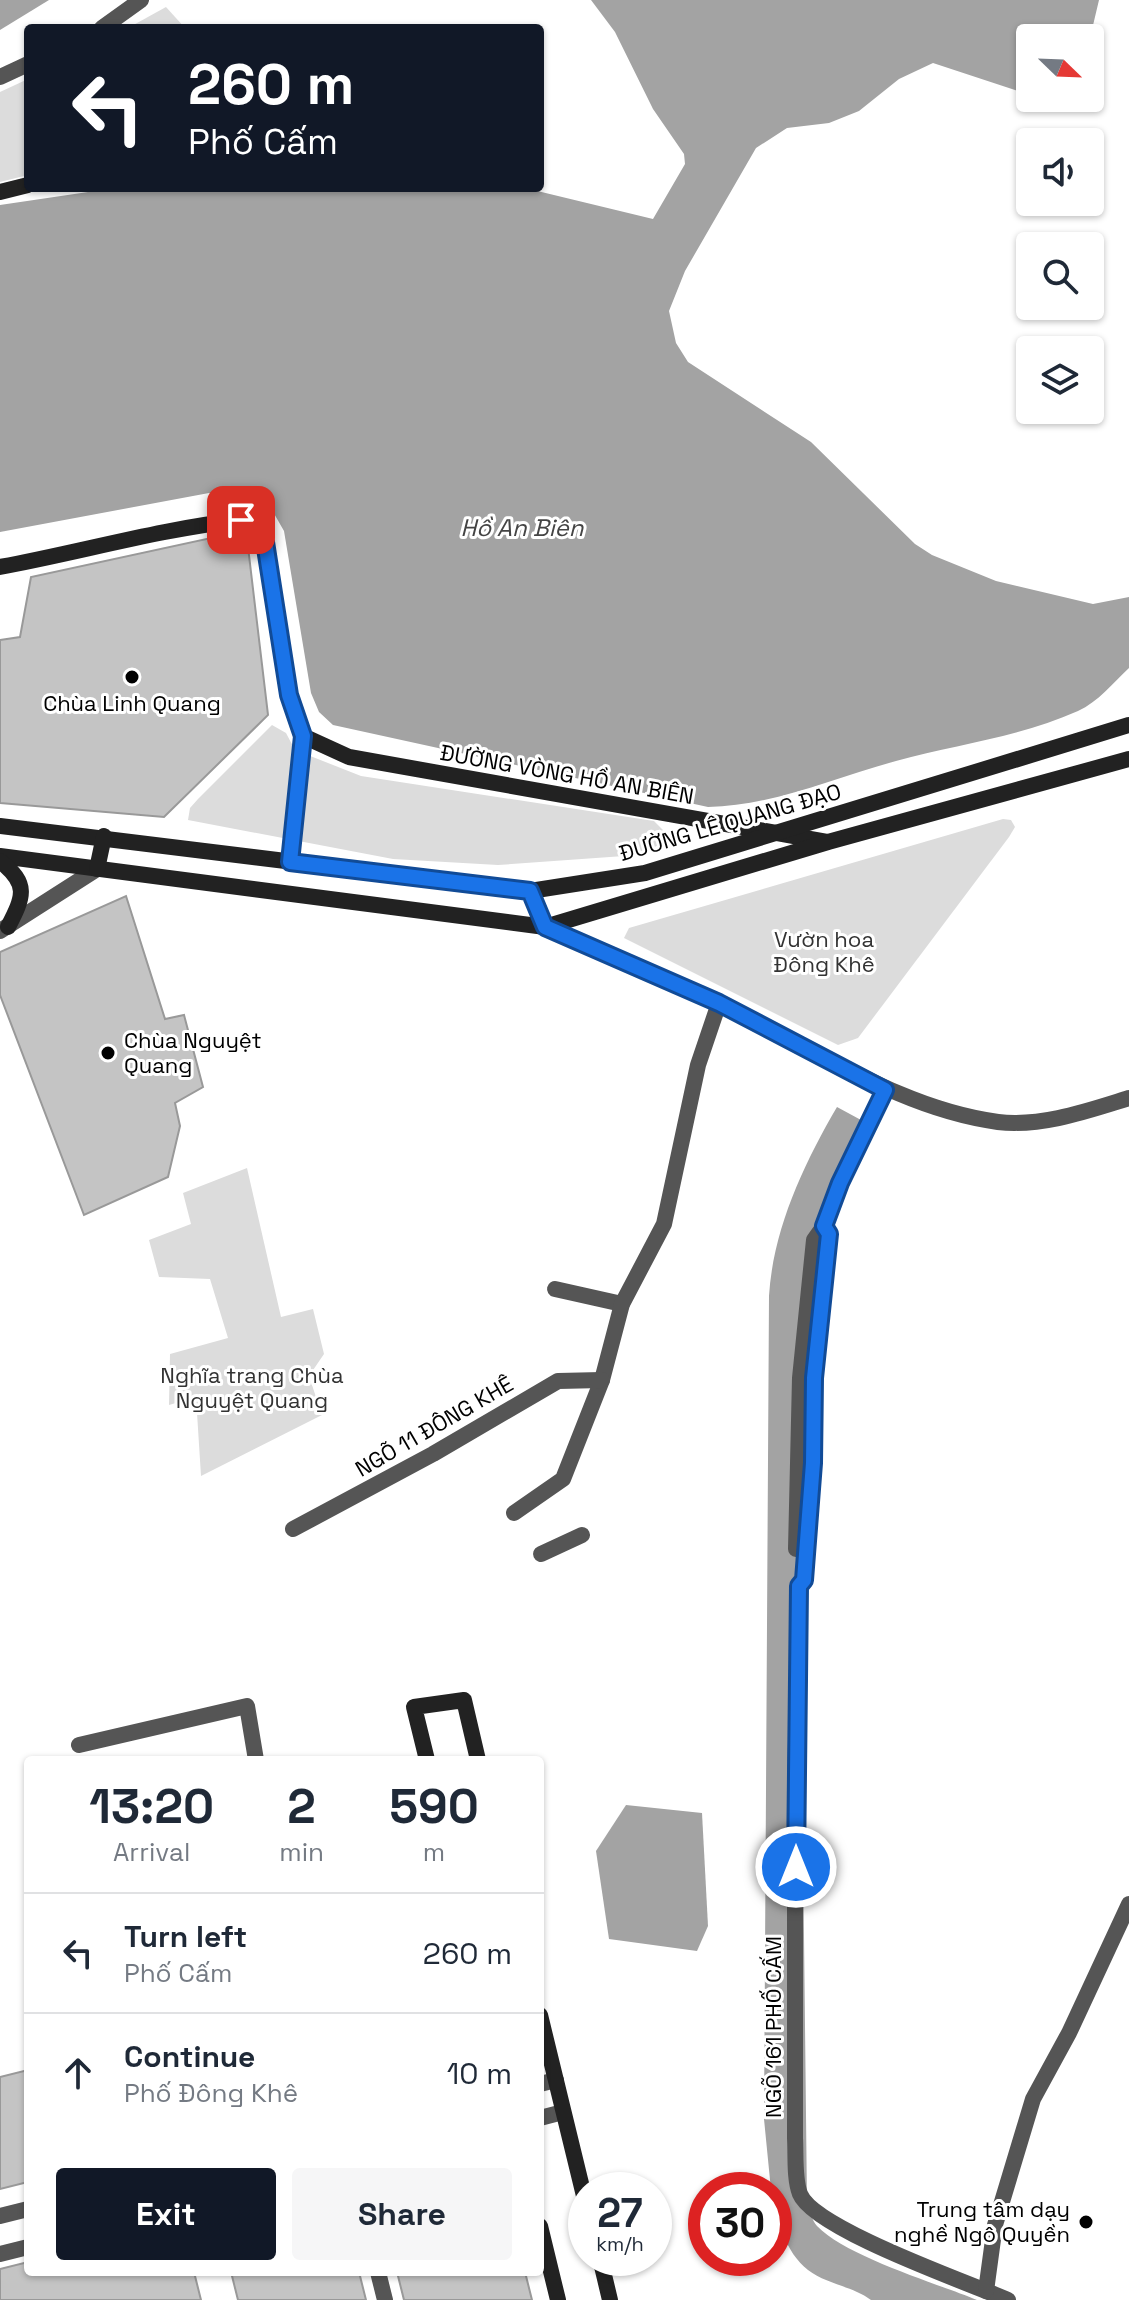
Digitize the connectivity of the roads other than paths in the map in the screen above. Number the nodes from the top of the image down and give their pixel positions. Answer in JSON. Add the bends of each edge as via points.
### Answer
{"nodes":[{"id":1,"x":141,"y":0,"type":"edge"},
{"id":2,"x":108,"y":24,"type":"edge"},
{"id":3,"x":24,"y":66,"type":"edge"},
{"id":4,"x":0,"y":77,"type":"edge"},
{"id":5,"x":24,"y":186,"type":"edge"},
{"id":6,"x":0,"y":192,"type":"edge"},
{"id":7,"x":0,"y":567,"type":"edge"},
{"id":8,"x":1129,"y":725,"type":"edge"},
{"id":9,"x":303,"y":736,"type":"junction"},
{"id":10,"x":1129,"y":759,"type":"edge"},
{"id":11,"x":0,"y":826,"type":"edge"},
{"id":12,"x":778,"y":832,"type":"junction"},
{"id":13,"x":104,"y":836,"type":"junction"},
{"id":14,"x":828,"y":842,"type":"junction"},
{"id":15,"x":0,"y":858,"type":"edge"},
{"id":16,"x":290,"y":862,"type":"junction"},
{"id":17,"x":97,"y":869,"type":"junction"},
{"id":18,"x":530,"y":891,"type":"junction"},
{"id":19,"x":545,"y":927,"type":"junction"},
{"id":20,"x":4,"y":929,"type":"edge"},
{"id":21,"x":719,"y":1003,"type":"junction"},
{"id":22,"x":885,"y":1090,"type":"junction"},
{"id":23,"x":1129,"y":1098,"type":"edge"},
{"id":24,"x":555,"y":1289,"type":"dead end"},
{"id":25,"x":622,"y":1304,"type":"junction"},
{"id":26,"x":602,"y":1380,"type":"junction"},
{"id":27,"x":514,"y":1513,"type":"dead end"},
{"id":28,"x":293,"y":1529,"type":"dead end"},
{"id":29,"x":582,"y":1535,"type":"dead end"},
{"id":30,"x":541,"y":1554,"type":"dead end"},
{"id":31,"x":79,"y":1745,"type":"dead end"},
{"id":32,"x":255,"y":1756,"type":"edge"},
{"id":33,"x":426,"y":1756,"type":"edge"},
{"id":34,"x":477,"y":1756,"type":"edge"},
{"id":35,"x":1129,"y":1904,"type":"edge"},
{"id":36,"x":544,"y":2048,"type":"edge"},
{"id":37,"x":548,"y":2082,"type":"edge"},
{"id":38,"x":563,"y":2112,"type":"junction"},
{"id":39,"x":544,"y":2117,"type":"edge"},
{"id":40,"x":578,"y":2172,"type":"edge"},
{"id":41,"x":24,"y":2210,"type":"edge"},
{"id":42,"x":0,"y":2216,"type":"edge"},
{"id":43,"x":544,"y":2242,"type":"edge"},
{"id":44,"x":24,"y":2248,"type":"edge"},
{"id":45,"x":0,"y":2254,"type":"edge"},
{"id":46,"x":379,"y":2276,"type":"edge"},
{"id":47,"x":604,"y":2276,"type":"edge"},
{"id":48,"x":986,"y":2291,"type":"junction"},
{"id":49,"x":385,"y":2300,"type":"edge"},
{"id":50,"x":558,"y":2300,"type":"edge"},
{"id":51,"x":610,"y":2300,"type":"edge"},
{"id":52,"x":1008,"y":2300,"type":"edge"}],
"edges":[{"from":1,"to":2,"type":"street"},
{"from":3,"to":4,"type":"street"},
{"from":5,"to":6,"type":"street"},
{"from":7,"to":9,"type":"street","via":[[187,526],[241,520],[265,542],[289,695]]},
{"from":8,"to":12,"type":"street","name":"ĐƯỜNG LÊ QUANG ĐẠO"},
{"from":9,"to":12,"type":"street","name":"ĐƯỜNG VÒNG HỒ AN BIÊN","via":[[349,757]]},
{"from":9,"to":16,"type":"street"},
{"from":10,"to":14,"type":"street"},
{"from":11,"to":13,"type":"street","name":"ĐƯỜNG LÊ QUANG ĐẠO"},
{"from":12,"to":14,"type":"street","name":"ĐƯỜNG VÒNG HỒ AN BIÊN"},
{"from":12,"to":18,"type":"street","name":"ĐƯỜNG LÊ QUANG ĐẠO","via":[[645,873]]},
{"from":13,"to":16,"type":"street","name":"ĐƯỜNG LÊ QUANG ĐẠO"},
{"from":13,"to":17,"type":"street"},
{"from":14,"to":19,"type":"street"},
{"from":15,"to":17,"type":"street"},
{"from":15,"to":20,"type":"street","via":[[22,888],[21,901]]},
{"from":16,"to":18,"type":"street","name":"ĐƯỜNG LÊ QUANG ĐẠO"},
{"from":17,"to":19,"type":"street"},
{"from":17,"to":20,"type":"street"},
{"from":18,"to":19,"type":"street"},
{"from":19,"to":21,"type":"street"},
{"from":21,"to":22,"type":"street"},
{"from":21,"to":25,"type":"street","via":[[698,1065],[664,1224]]},
{"from":22,"to":23,"type":"street","via":[[947,1113],[1000,1122],[1058,1119]]},
{"from":22,"to":48,"type":"street","name":"NGÕ 161 PHỐ CẤM","via":[[814,1240],[804,1504],[795,1580],[795,2138],[800,2195],[819,2214],[859,2238]]},
{"from":24,"to":25,"type":"street"},
{"from":25,"to":26,"type":"street"},
{"from":26,"to":27,"type":"street","via":[[563,1479]]},
{"from":26,"to":28,"type":"street","name":"NGÕ 11 ĐÔNG KHÊ","via":[[558,1381]]},
{"from":29,"to":30,"type":"street"},
{"from":31,"to":32,"type":"street","via":[[247,1706]]},
{"from":33,"to":34,"type":"street","via":[[414,1707],[464,1700]]},
{"from":35,"to":48,"type":"street","via":[[1033,2099],[995,2225]]},
{"from":36,"to":37,"type":"street"},
{"from":37,"to":38,"type":"street"},
{"from":38,"to":39,"type":"street"},
{"from":38,"to":40,"type":"street"},
{"from":41,"to":42,"type":"street"},
{"from":43,"to":50,"type":"street"},
{"from":44,"to":45,"type":"street"},
{"from":46,"to":49,"type":"street"},
{"from":47,"to":51,"type":"street"},
{"from":48,"to":52,"type":"street"}]}
